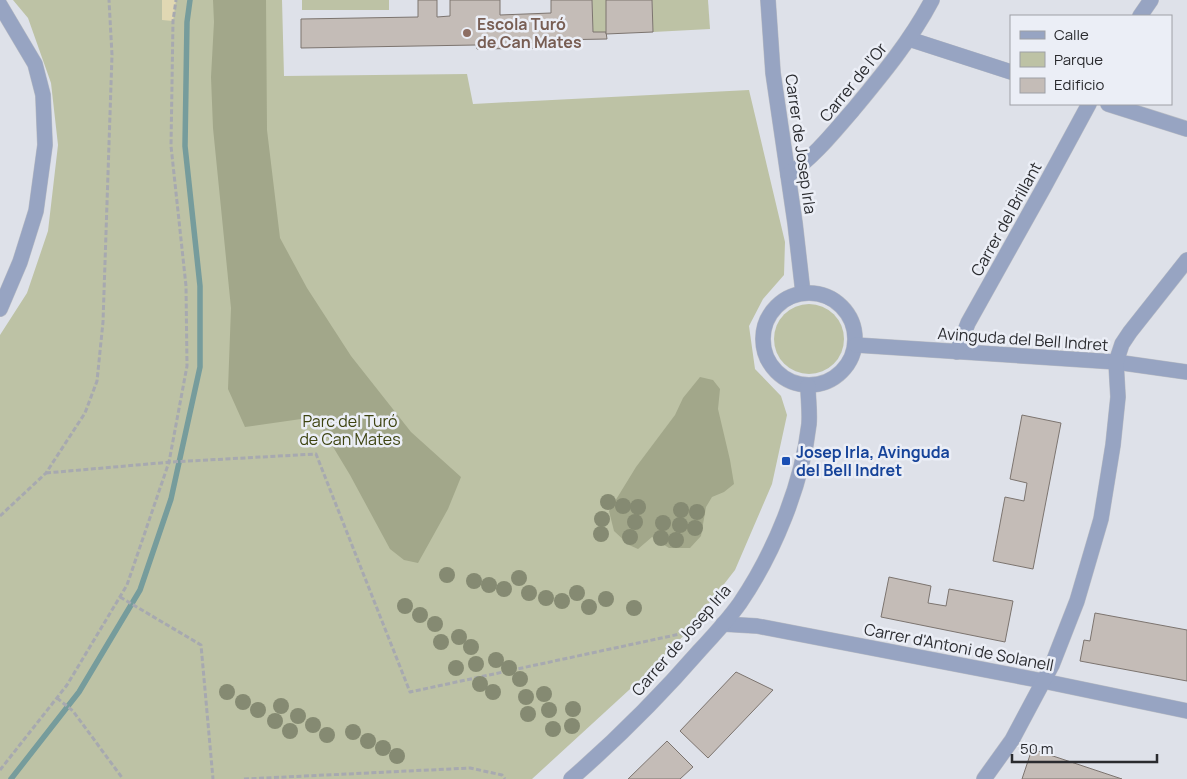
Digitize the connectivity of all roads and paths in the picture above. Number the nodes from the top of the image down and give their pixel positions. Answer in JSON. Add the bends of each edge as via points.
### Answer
{"nodes":[{"id":1,"x":110,"y":0,"type":"edge"},
{"id":2,"x":176,"y":0,"type":"edge"},
{"id":3,"x":768,"y":0,"type":"edge"},
{"id":4,"x":932,"y":0,"type":"edge"},
{"id":5,"x":1151,"y":0,"type":"edge"},
{"id":6,"x":0,"y":5,"type":"edge"},
{"id":7,"x":1141,"y":15,"type":"edge"},
{"id":8,"x":909,"y":39,"type":"junction"},
{"id":9,"x":1010,"y":72,"type":"edge"},
{"id":10,"x":1088,"y":105,"type":"edge"},
{"id":11,"x":1111,"y":105,"type":"edge"},
{"id":12,"x":1187,"y":129,"type":"edge"},
{"id":13,"x":788,"y":175,"type":"junction"},
{"id":14,"x":1187,"y":260,"type":"edge"},
{"id":15,"x":803,"y":293,"type":"junction"},
{"id":16,"x":0,"y":309,"type":"edge"},
{"id":17,"x":856,"y":345,"type":"junction"},
{"id":18,"x":957,"y":352,"type":"junction"},
{"id":19,"x":1116,"y":362,"type":"junction"},
{"id":20,"x":1187,"y":372,"type":"edge"},
{"id":21,"x":808,"y":386,"type":"junction"},
{"id":22,"x":170,"y":462,"type":"junction"},
{"id":23,"x":46,"y":474,"type":"junction"},
{"id":24,"x":0,"y":516,"type":"edge"},
{"id":25,"x":121,"y":599,"type":"junction"},
{"id":26,"x":724,"y":624,"type":"junction"},
{"id":27,"x":696,"y":631,"type":"dead end"},
{"id":28,"x":1043,"y":681,"type":"junction"},
{"id":29,"x":58,"y":699,"type":"junction"},
{"id":30,"x":1187,"y":711,"type":"edge"},
{"id":31,"x":0,"y":770,"type":"edge"},
{"id":32,"x":123,"y":779,"type":"edge"},
{"id":33,"x":213,"y":779,"type":"edge"},
{"id":34,"x":244,"y":779,"type":"edge"},
{"id":35,"x":505,"y":779,"type":"edge"},
{"id":36,"x":571,"y":779,"type":"edge"},
{"id":37,"x":984,"y":779,"type":"edge"}],
"edges":[{"from":1,"to":23,"type":"path","via":[[112,55],[103,322],[97,381],[85,413]]},
{"from":2,"to":22,"type":"path","via":[[171,146],[186,286],[187,366]]},
{"from":3,"to":13,"type":"street","name":"Carrer de Josep Irla","via":[[773,73]]},
{"from":4,"to":8,"type":"street","name":"Carrer de l'Or"},
{"from":5,"to":7,"type":"street"},
{"from":6,"to":16,"type":"street","via":[[35,64],[43,95],[45,145],[36,211],[20,262]]},
{"from":8,"to":9,"type":"street"},
{"from":8,"to":13,"type":"street","name":"Carrer de l'Or","via":[[879,80],[825,142]]},
{"from":10,"to":18,"type":"street","name":"Carrer del Brillant","via":[[968,323]]},
{"from":11,"to":12,"type":"street"},
{"from":13,"to":15,"type":"street","name":"Carrer de Josep Irla"},
{"from":14,"to":19,"type":"street","via":[[1130,332]]},
{"from":15,"to":17,"type":"street","via":[[820,293],[838,302],[853,322]]},
{"from":15,"to":21,"type":"street","via":[[783,300],[772,312],[763,338],[769,362],[776,372],[789,381]]},
{"from":17,"to":18,"type":"street","name":"Avinguda del Bell Indret"},
{"from":17,"to":21,"type":"street","via":[[844,371],[821,384]]},
{"from":18,"to":19,"type":"street","name":"Avinguda del Bell Indret"},
{"from":19,"to":20,"type":"street","name":"Avinguda del Bell Indret"},
{"from":19,"to":28,"type":"street","via":[[1118,397],[1101,519],[1077,600]]},
{"from":21,"to":26,"type":"street","name":"Carrer de Josep Irla","via":[[809,422],[802,465],[787,512],[754,579]]},
{"from":22,"to":23,"type":"path"},
{"from":22,"to":25,"type":"path"},
{"from":22,"to":27,"type":"path","via":[[316,454],[410,692]]},
{"from":23,"to":24,"type":"path"},
{"from":25,"to":29,"type":"path"},
{"from":25,"to":33,"type":"path","via":[[201,645]]},
{"from":26,"to":28,"type":"street","name":"Carrer d'Antoni de Solanell","via":[[757,626]]},
{"from":26,"to":36,"type":"street","name":"Carrer de Josep Irla","via":[[651,703]]},
{"from":28,"to":30,"type":"street","name":"Carrer d'Antoni de Solanell"},
{"from":28,"to":37,"type":"street","via":[[1012,740]]},
{"from":29,"to":31,"type":"path"},
{"from":29,"to":32,"type":"path","via":[[73,711]]},
{"from":34,"to":35,"type":"path","via":[[470,768],[502,775]]}]}
